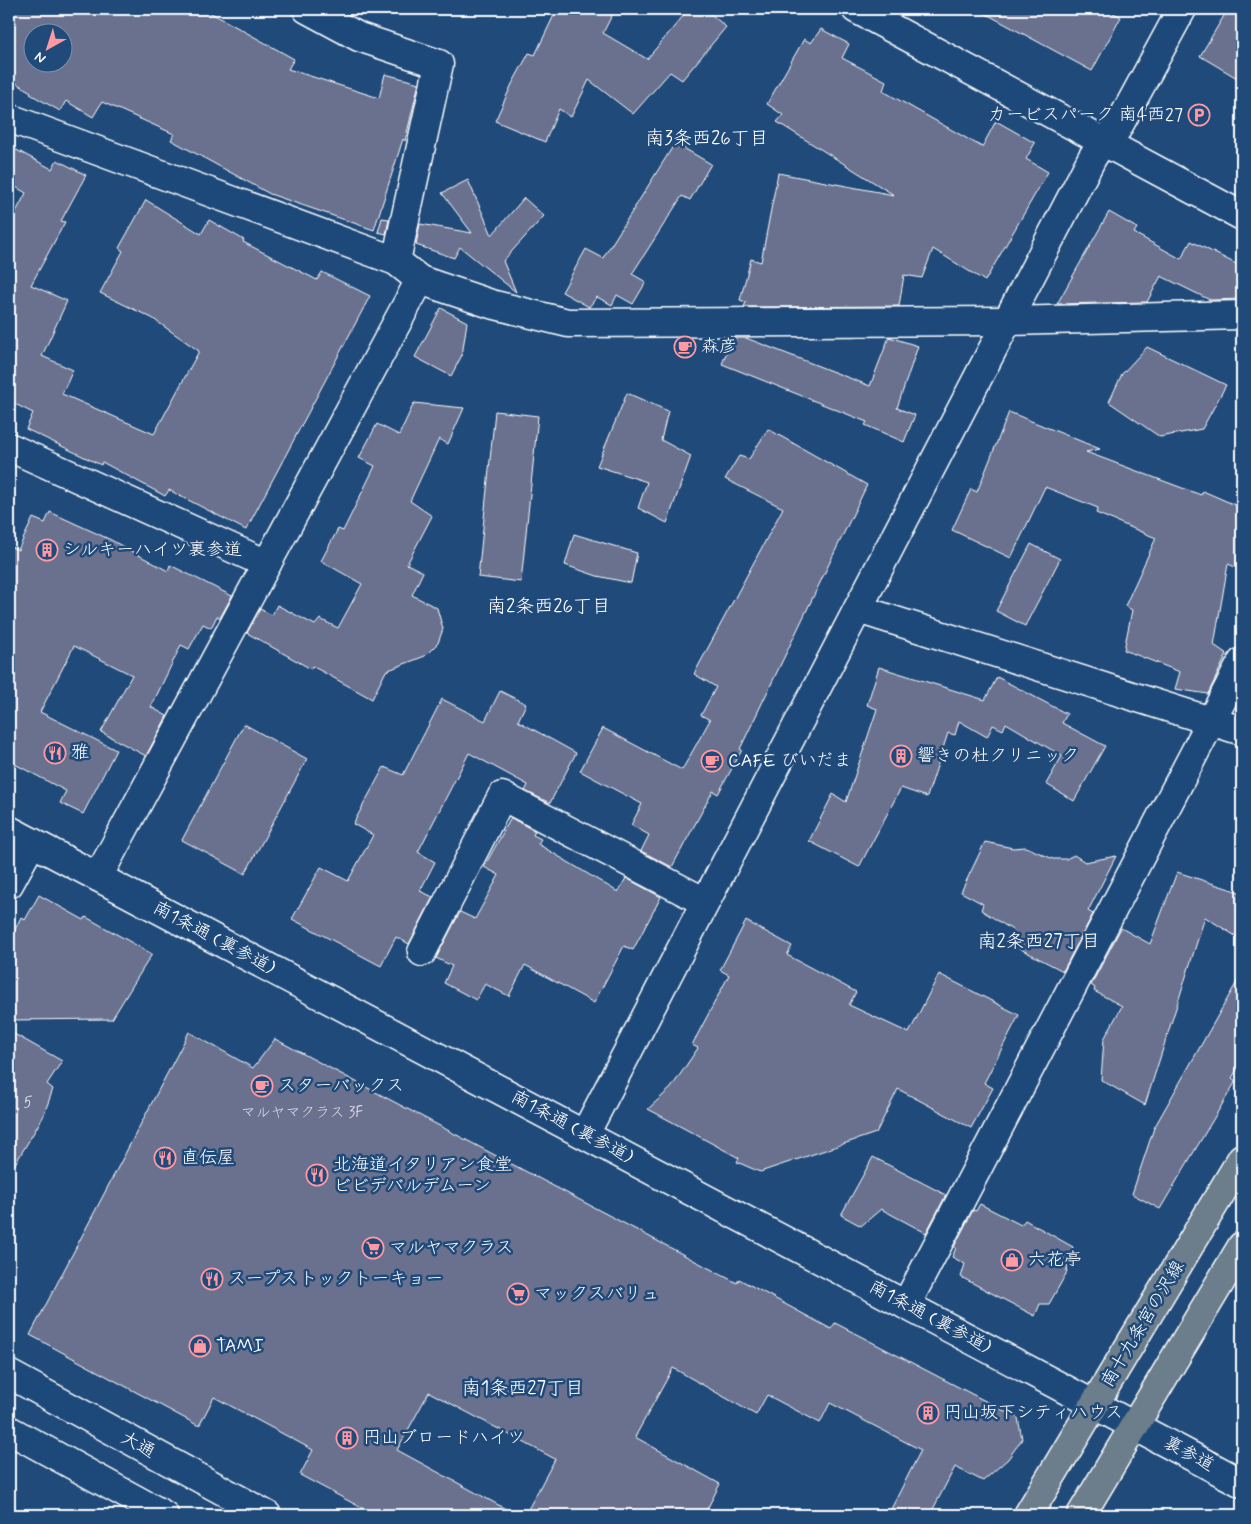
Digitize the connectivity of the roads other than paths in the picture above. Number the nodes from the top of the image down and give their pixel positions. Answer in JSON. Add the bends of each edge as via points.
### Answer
{"nodes":[{"id":1,"x":307,"y":9,"type":"edge"},
{"id":2,"x":856,"y":9,"type":"edge"},
{"id":3,"x":1182,"y":9,"type":"edge"},
{"id":4,"x":9,"y":118,"type":"edge"},
{"id":5,"x":1103,"y":142,"type":"junction"},
{"id":6,"x":1242,"y":216,"type":"edge"},
{"id":7,"x":396,"y":261,"type":"junction"},
{"id":8,"x":420,"y":280,"type":"junction"},
{"id":9,"x":1242,"y":315,"type":"edge"},
{"id":10,"x":1007,"y":321,"type":"junction"},
{"id":11,"x":9,"y":447,"type":"edge"},
{"id":12,"x":267,"y":564,"type":"junction"},
{"id":13,"x":858,"y":609,"type":"junction"},
{"id":14,"x":1242,"y":662,"type":"edge"},
{"id":15,"x":1212,"y":722,"type":"junction"},
{"id":16,"x":1242,"y":731,"type":"edge"},
{"id":17,"x":20,"y":836,"type":"edge"},
{"id":18,"x":98,"y":877,"type":"junction"},
{"id":19,"x":9,"y":884,"type":"edge"},
{"id":20,"x":705,"y":902,"type":"junction"},
{"id":21,"x":422,"y":952,"type":"dead end"},
{"id":22,"x":585,"y":1134,"type":"junction"},
{"id":23,"x":1242,"y":1158,"type":"edge"},
{"id":24,"x":1242,"y":1246,"type":"edge"},
{"id":25,"x":906,"y":1304,"type":"junction"},
{"id":26,"x":9,"y":1374,"type":"edge"},
{"id":27,"x":1094,"y":1405,"type":"junction"},
{"id":28,"x":1135,"y":1425,"type":"junction"},
{"id":29,"x":9,"y":1430,"type":"edge"},
{"id":30,"x":1242,"y":1483,"type":"edge"},
{"id":31,"x":164,"y":1515,"type":"edge"},
{"id":32,"x":267,"y":1515,"type":"edge"},
{"id":33,"x":1028,"y":1515,"type":"edge"},
{"id":34,"x":1081,"y":1515,"type":"edge"}],
"edges":[{"from":1,"to":7,"type":"street","via":[[359,37],[440,64]]},
{"from":2,"to":5,"type":"street"},
{"from":3,"to":5,"type":"street","via":[[1117,129]]},
{"from":4,"to":7,"type":"street"},
{"from":5,"to":6,"type":"street"},
{"from":5,"to":10,"type":"street"},
{"from":7,"to":8,"type":"street"},
{"from":8,"to":10,"type":"street","via":[[491,304],[568,323]]},
{"from":8,"to":12,"type":"street"},
{"from":9,"to":10,"type":"street"},
{"from":10,"to":13,"type":"street"},
{"from":11,"to":12,"type":"street"},
{"from":12,"to":18,"type":"street"},
{"from":13,"to":15,"type":"street"},
{"from":13,"to":20,"type":"street"},
{"from":14,"to":15,"type":"street"},
{"from":15,"to":16,"type":"street"},
{"from":15,"to":25,"type":"street"},
{"from":17,"to":18,"type":"street","name":"南1条通 (裏参道)"},
{"from":17,"to":19,"type":"street"},
{"from":18,"to":22,"type":"street","name":"南1条通 (裏参道)"},
{"from":20,"to":21,"type":"street","via":[[502,796]]},
{"from":20,"to":22,"type":"street"},
{"from":22,"to":25,"type":"street","name":"南1条通 (裏参道)"},
{"from":23,"to":27,"type":"main road","name":"南十九条宮の沢線"},
{"from":24,"to":28,"type":"main road"},
{"from":25,"to":27,"type":"street","name":"南1条通 (裏参道)"},
{"from":26,"to":32,"type":"street","name":"大通"},
{"from":27,"to":28,"type":"street","name":"南1条通 (裏参道)"},
{"from":27,"to":33,"type":"main road","name":"南十九条宮の沢線"},
{"from":28,"to":30,"type":"street","name":"裏参道"},
{"from":28,"to":34,"type":"main road"},
{"from":29,"to":31,"type":"street"}]}
